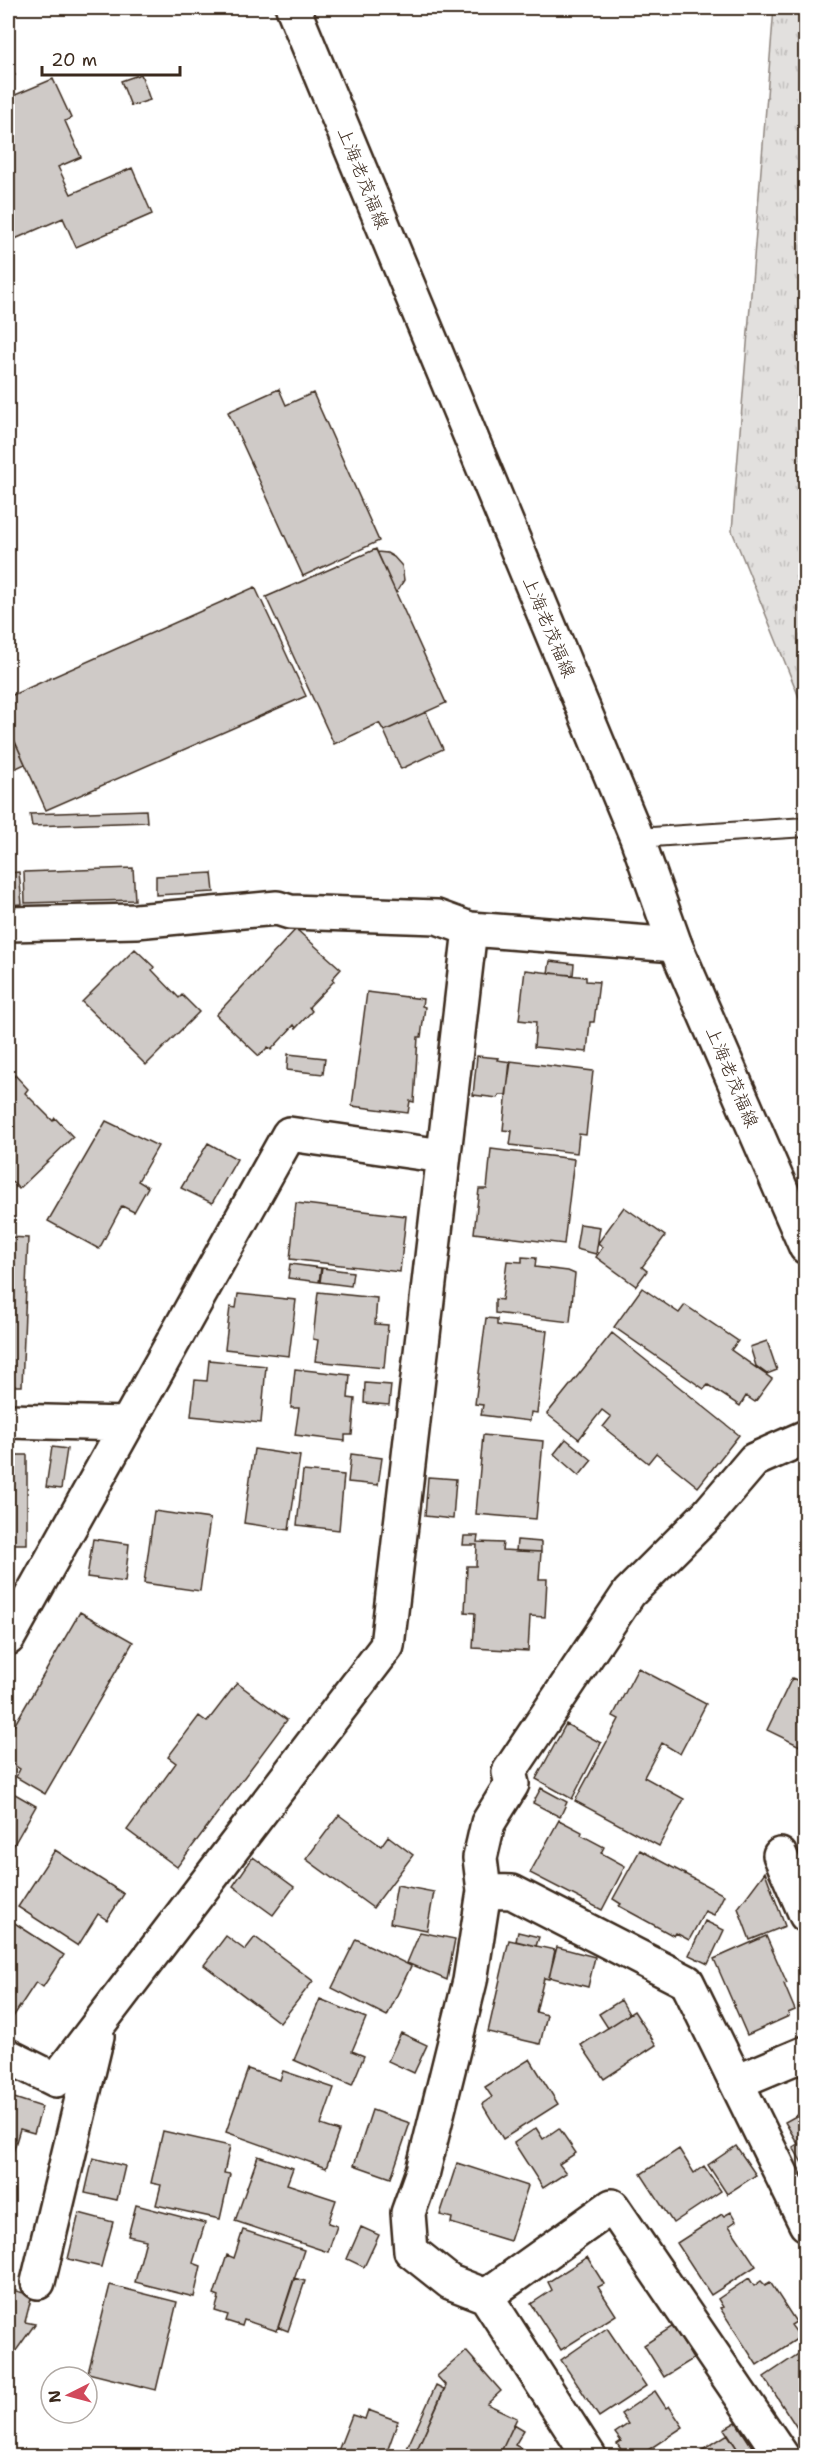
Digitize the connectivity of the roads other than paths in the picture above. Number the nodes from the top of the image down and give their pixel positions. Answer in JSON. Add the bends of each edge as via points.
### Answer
{"nodes":[{"id":1,"x":293,"y":8,"type":"edge"},
{"id":2,"x":806,"y":827,"type":"edge"},
{"id":3,"x":637,"y":838,"type":"junction"},
{"id":4,"x":8,"y":924,"type":"edge"},
{"id":5,"x":470,"y":929,"type":"junction"},
{"id":6,"x":675,"y":945,"type":"junction"},
{"id":7,"x":443,"y":1156,"type":"junction"},
{"id":8,"x":806,"y":1247,"type":"edge"},
{"id":9,"x":8,"y":1421,"type":"edge"},
{"id":10,"x":125,"y":1424,"type":"junction"},
{"id":11,"x":806,"y":1437,"type":"edge"},
{"id":12,"x":8,"y":1638,"type":"edge"},
{"id":13,"x":780,"y":1855,"type":"dead end"},
{"id":14,"x":484,"y":1891,"type":"junction"},
{"id":15,"x":806,"y":1915,"type":"edge"},
{"id":16,"x":100,"y":2025,"type":"junction"},
{"id":17,"x":806,"y":2053,"type":"edge"},
{"id":18,"x":8,"y":2056,"type":"edge"},
{"id":19,"x":736,"y":2082,"type":"junction"},
{"id":20,"x":806,"y":2224,"type":"edge"},
{"id":21,"x":38,"y":2282,"type":"dead end"},
{"id":22,"x":486,"y":2296,"type":"junction"},
{"id":23,"x":590,"y":2457,"type":"edge"},
{"id":24,"x":782,"y":2457,"type":"edge"}],
"edges":[{"from":1,"to":3,"type":"street","name":"上海老茂福線"},
{"from":2,"to":3,"type":"lane"},
{"from":3,"to":6,"type":"street","name":"上海老茂福線"},
{"from":4,"to":5,"type":"street","via":[[136,921],[277,908],[290,912],[437,917]]},
{"from":5,"to":6,"type":"street"},
{"from":5,"to":7,"type":"street"},
{"from":6,"to":8,"type":"street","name":"上海老茂福線"},
{"from":7,"to":10,"type":"street","via":[[289,1134]]},
{"from":7,"to":16,"type":"street","via":[[387,1646]]},
{"from":9,"to":10,"type":"street"},
{"from":10,"to":12,"type":"street"},
{"from":11,"to":14,"type":"street","via":[[754,1460],[707,1515],[629,1593],[509,1772],[512,1784],[488,1823],[480,1858]]},
{"from":13,"to":15,"type":"street"},
{"from":14,"to":19,"type":"street","via":[[512,1892],[687,1982]]},
{"from":14,"to":22,"type":"street","via":[[470,1980],[423,2171],[408,2213],[411,2251],[450,2282]]},
{"from":16,"to":18,"type":"street","via":[[56,2080]]},
{"from":16,"to":21,"type":"street"},
{"from":17,"to":19,"type":"street"},
{"from":19,"to":20,"type":"street"},
{"from":22,"to":23,"type":"street"},
{"from":22,"to":24,"type":"street","via":[[612,2206]]}]}
